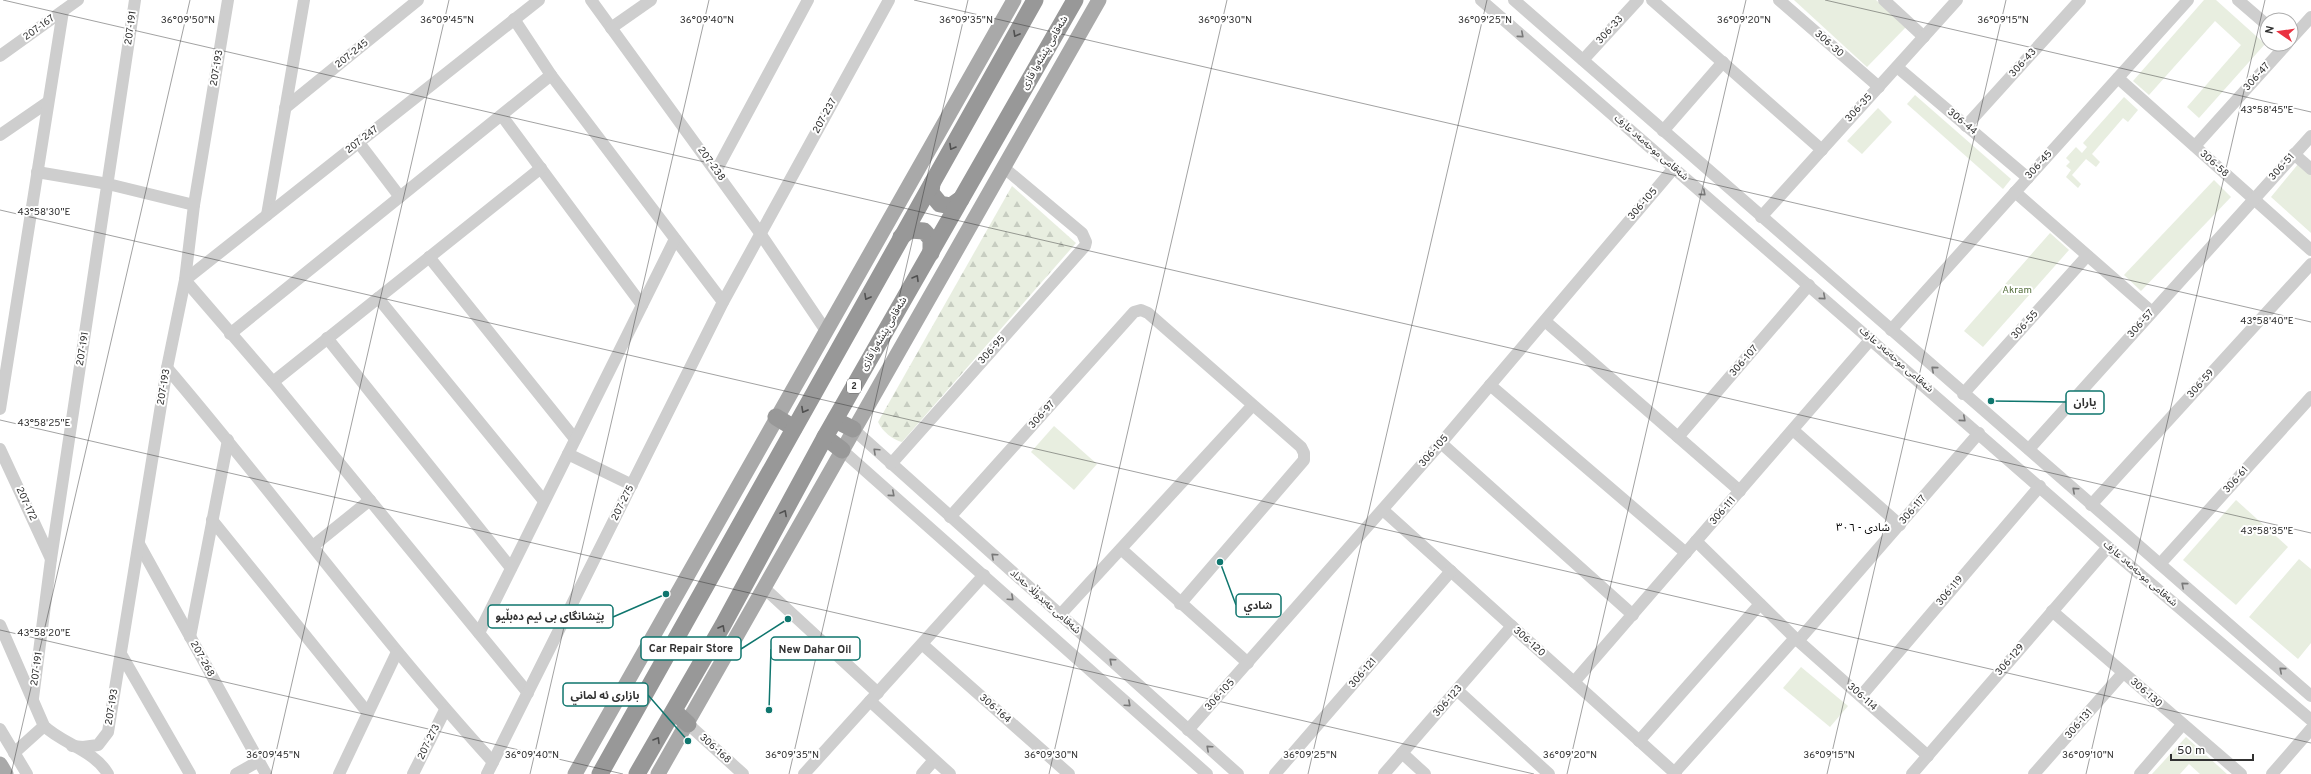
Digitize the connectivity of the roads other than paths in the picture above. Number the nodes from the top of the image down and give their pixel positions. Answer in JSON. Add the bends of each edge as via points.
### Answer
{"nodes":[{"id":1,"x":78,"y":0,"type":"edge"},
{"id":2,"x":135,"y":0,"type":"edge"},
{"id":3,"x":228,"y":0,"type":"edge"},
{"id":4,"x":304,"y":0,"type":"edge"},
{"id":5,"x":418,"y":0,"type":"edge"},
{"id":6,"x":539,"y":0,"type":"edge"},
{"id":7,"x":591,"y":0,"type":"edge"},
{"id":8,"x":651,"y":0,"type":"edge"},
{"id":9,"x":1014,"y":0,"type":"edge"},
{"id":10,"x":1075,"y":0,"type":"edge"},
{"id":11,"x":1099,"y":0,"type":"edge"},
{"id":12,"x":1481,"y":0,"type":"edge"},
{"id":13,"x":1638,"y":0,"type":"edge"},
{"id":14,"x":1652,"y":0,"type":"edge"},
{"id":15,"x":1780,"y":0,"type":"edge"},
{"id":16,"x":1884,"y":0,"type":"edge"},
{"id":17,"x":1957,"y":0,"type":"edge"},
{"id":18,"x":2080,"y":0,"type":"edge"},
{"id":19,"x":2188,"y":0,"type":"edge"},
{"id":20,"x":2238,"y":0,"type":"edge"},
{"id":21,"x":806,"y":1,"type":"edge"},
{"id":22,"x":886,"y":1,"type":"edge"},
{"id":23,"x":1032,"y":1,"type":"edge"},
{"id":24,"x":1519,"y":2,"type":"edge"},
{"id":25,"x":63,"y":11,"type":"junction"},
{"id":26,"x":2311,"y":17,"type":"edge"},
{"id":27,"x":2259,"y":18,"type":"edge"},
{"id":28,"x":514,"y":19,"type":"junction"},
{"id":29,"x":611,"y":28,"type":"junction"},
{"id":30,"x":2299,"y":31,"type":"edge"},
{"id":31,"x":1924,"y":37,"type":"junction"},
{"id":32,"x":2280,"y":52,"type":"edge"},
{"id":33,"x":0,"y":56,"type":"edge"},
{"id":34,"x":1583,"y":60,"type":"junction"},
{"id":35,"x":1723,"y":62,"type":"junction"},
{"id":36,"x":1897,"y":67,"type":"junction"},
{"id":37,"x":551,"y":75,"type":"junction"},
{"id":38,"x":2118,"y":78,"type":"junction"},
{"id":39,"x":1879,"y":87,"type":"junction"},
{"id":40,"x":48,"y":102,"type":"junction"},
{"id":41,"x":285,"y":108,"type":"junction"},
{"id":42,"x":502,"y":116,"type":"junction"},
{"id":43,"x":1966,"y":126,"type":"junction"},
{"id":44,"x":1663,"y":131,"type":"junction"},
{"id":45,"x":0,"y":135,"type":"edge"},
{"id":46,"x":2311,"y":136,"type":"edge"},
{"id":47,"x":359,"y":143,"type":"junction"},
{"id":48,"x":2195,"y":146,"type":"junction"},
{"id":49,"x":1822,"y":150,"type":"junction"},
{"id":50,"x":2294,"y":154,"type":"junction"},
{"id":51,"x":1003,"y":167,"type":"junction"},
{"id":52,"x":541,"y":168,"type":"junction"},
{"id":53,"x":1674,"y":168,"type":"junction"},
{"id":54,"x":2311,"y":169,"type":"edge"},
{"id":55,"x":716,"y":171,"type":"junction"},
{"id":56,"x":37,"y":172,"type":"junction"},
{"id":57,"x":2028,"y":178,"type":"junction"},
{"id":58,"x":932,"y":183,"type":"junction"},
{"id":59,"x":108,"y":184,"type":"junction"},
{"id":60,"x":2015,"y":192,"type":"junction"},
{"id":61,"x":400,"y":197,"type":"junction"},
{"id":62,"x":961,"y":199,"type":"junction"},
{"id":63,"x":2254,"y":199,"type":"junction"},
{"id":64,"x":194,"y":205,"type":"junction"},
{"id":65,"x":267,"y":215,"type":"junction"},
{"id":66,"x":1761,"y":217,"type":"junction"},
{"id":67,"x":760,"y":233,"type":"junction"},
{"id":68,"x":901,"y":237,"type":"junction"},
{"id":69,"x":675,"y":239,"type":"junction"},
{"id":70,"x":2311,"y":250,"type":"edge"},
{"id":71,"x":931,"y":253,"type":"junction"},
{"id":72,"x":2087,"y":256,"type":"junction"},
{"id":73,"x":429,"y":257,"type":"junction"},
{"id":74,"x":2311,"y":264,"type":"edge"},
{"id":75,"x":185,"y":280,"type":"junction"},
{"id":76,"x":1809,"y":286,"type":"junction"},
{"id":77,"x":378,"y":298,"type":"junction"},
{"id":78,"x":723,"y":302,"type":"junction"},
{"id":79,"x":642,"y":305,"type":"junction"},
{"id":80,"x":2152,"y":312,"type":"junction"},
{"id":81,"x":1545,"y":321,"type":"junction"},
{"id":82,"x":1891,"y":330,"type":"junction"},
{"id":83,"x":826,"y":331,"type":"junction"},
{"id":84,"x":230,"y":334,"type":"junction"},
{"id":85,"x":328,"y":338,"type":"junction"},
{"id":86,"x":1872,"y":339,"type":"junction"},
{"id":87,"x":167,"y":368,"type":"junction"},
{"id":88,"x":273,"y":382,"type":"junction"},
{"id":89,"x":1490,"y":385,"type":"junction"},
{"id":90,"x":1959,"y":390,"type":"junction"},
{"id":91,"x":2311,"y":397,"type":"edge"},
{"id":92,"x":1942,"y":401,"type":"junction"},
{"id":93,"x":1252,"y":406,"type":"junction"},
{"id":94,"x":0,"y":409,"type":"edge"},
{"id":95,"x":776,"y":417,"type":"junction"},
{"id":96,"x":835,"y":420,"type":"junction"},
{"id":97,"x":794,"y":428,"type":"junction"},
{"id":98,"x":853,"y":430,"type":"junction"},
{"id":99,"x":1793,"y":430,"type":"junction"},
{"id":100,"x":1979,"y":433,"type":"junction"},
{"id":101,"x":1678,"y":437,"type":"junction"},
{"id":102,"x":825,"y":438,"type":"junction"},
{"id":103,"x":575,"y":439,"type":"junction"},
{"id":104,"x":228,"y":440,"type":"junction"},
{"id":105,"x":1441,"y":443,"type":"junction"},
{"id":106,"x":0,"y":449,"type":"edge"},
{"id":107,"x":842,"y":450,"type":"junction"},
{"id":108,"x":2029,"y":450,"type":"junction"},
{"id":109,"x":568,"y":454,"type":"junction"},
{"id":110,"x":890,"y":464,"type":"junction"},
{"id":111,"x":632,"y":485,"type":"junction"},
{"id":112,"x":2040,"y":486,"type":"junction"},
{"id":113,"x":1740,"y":491,"type":"junction"},
{"id":114,"x":370,"y":500,"type":"junction"},
{"id":115,"x":544,"y":501,"type":"junction"},
{"id":116,"x":2091,"y":505,"type":"junction"},
{"id":117,"x":1383,"y":510,"type":"junction"},
{"id":118,"x":950,"y":517,"type":"junction"},
{"id":119,"x":212,"y":520,"type":"junction"},
{"id":120,"x":1900,"y":525,"type":"junction"},
{"id":121,"x":1696,"y":541,"type":"junction"},
{"id":122,"x":139,"y":544,"type":"junction"},
{"id":123,"x":313,"y":546,"type":"junction"},
{"id":124,"x":2108,"y":546,"type":"junction"},
{"id":125,"x":1122,"y":549,"type":"junction"},
{"id":126,"x":1686,"y":553,"type":"junction"},
{"id":127,"x":52,"y":559,"type":"junction"},
{"id":128,"x":2160,"y":564,"type":"junction"},
{"id":129,"x":511,"y":568,"type":"junction"},
{"id":130,"x":1451,"y":571,"type":"junction"},
{"id":131,"x":984,"y":575,"type":"junction"},
{"id":132,"x":764,"y":588,"type":"junction"},
{"id":133,"x":1180,"y":604,"type":"junction"},
{"id":134,"x":1760,"y":604,"type":"junction"},
{"id":135,"x":2052,"y":611,"type":"junction"},
{"id":136,"x":1060,"y":615,"type":"junction"},
{"id":137,"x":1633,"y":615,"type":"junction"},
{"id":138,"x":0,"y":625,"type":"edge"},
{"id":139,"x":1512,"y":626,"type":"junction"},
{"id":140,"x":479,"y":633,"type":"junction"},
{"id":141,"x":190,"y":637,"type":"junction"},
{"id":142,"x":1797,"y":640,"type":"junction"},
{"id":143,"x":922,"y":644,"type":"junction"},
{"id":144,"x":2259,"y":651,"type":"junction"},
{"id":145,"x":397,"y":652,"type":"junction"},
{"id":146,"x":121,"y":654,"type":"junction"},
{"id":147,"x":1248,"y":663,"type":"junction"},
{"id":148,"x":2247,"y":665,"type":"junction"},
{"id":149,"x":2123,"y":673,"type":"junction"},
{"id":150,"x":1574,"y":682,"type":"junction"},
{"id":151,"x":1457,"y":690,"type":"junction"},
{"id":152,"x":528,"y":693,"type":"junction"},
{"id":153,"x":1861,"y":696,"type":"junction"},
{"id":154,"x":2311,"y":696,"type":"edge"},
{"id":155,"x":874,"y":697,"type":"junction"},
{"id":156,"x":33,"y":698,"type":"junction"},
{"id":157,"x":445,"y":710,"type":"junction"},
{"id":158,"x":674,"y":711,"type":"junction"},
{"id":159,"x":368,"y":713,"type":"junction"},
{"id":160,"x":2311,"y":720,"type":"edge"},
{"id":161,"x":688,"y":724,"type":"junction"},
{"id":162,"x":2182,"y":725,"type":"junction"},
{"id":163,"x":44,"y":726,"type":"junction"},
{"id":164,"x":0,"y":729,"type":"edge"},
{"id":165,"x":2311,"y":729,"type":"edge"},
{"id":166,"x":1188,"y":730,"type":"junction"},
{"id":167,"x":1640,"y":741,"type":"junction"},
{"id":168,"x":72,"y":746,"type":"junction"},
{"id":169,"x":14,"y":753,"type":"junction"},
{"id":170,"x":1402,"y":753,"type":"junction"},
{"id":171,"x":1928,"y":756,"type":"junction"},
{"id":172,"x":934,"y":760,"type":"junction"},
{"id":173,"x":258,"y":761,"type":"junction"},
{"id":174,"x":493,"y":762,"type":"junction"},
{"id":175,"x":0,"y":764,"type":"edge"},
{"id":176,"x":105,"y":770,"type":"edge"},
{"id":177,"x":1676,"y":773,"type":"edge"},
{"id":178,"x":6,"y":774,"type":"edge"},
{"id":179,"x":27,"y":774,"type":"edge"},
{"id":180,"x":190,"y":774,"type":"edge"},
{"id":181,"x":236,"y":774,"type":"edge"},
{"id":182,"x":266,"y":774,"type":"edge"},
{"id":183,"x":339,"y":774,"type":"edge"},
{"id":184,"x":413,"y":774,"type":"edge"},
{"id":185,"x":487,"y":774,"type":"edge"},
{"id":186,"x":575,"y":774,"type":"edge"},
{"id":187,"x":600,"y":774,"type":"edge"},
{"id":188,"x":637,"y":774,"type":"edge"},
{"id":189,"x":658,"y":774,"type":"edge"},
{"id":190,"x":743,"y":774,"type":"edge"},
{"id":191,"x":804,"y":774,"type":"edge"},
{"id":192,"x":922,"y":774,"type":"edge"},
{"id":193,"x":950,"y":774,"type":"edge"},
{"id":194,"x":1069,"y":774,"type":"edge"},
{"id":195,"x":1208,"y":774,"type":"edge"},
{"id":196,"x":1238,"y":774,"type":"edge"},
{"id":197,"x":1275,"y":774,"type":"edge"},
{"id":198,"x":1384,"y":774,"type":"edge"},
{"id":199,"x":1425,"y":774,"type":"edge"},
{"id":200,"x":1549,"y":774,"type":"edge"},
{"id":201,"x":1912,"y":774,"type":"edge"},
{"id":202,"x":2034,"y":774,"type":"edge"},
{"id":203,"x":2140,"y":774,"type":"edge"},
{"id":204,"x":2241,"y":774,"type":"edge"},
{"id":205,"x":2272,"y":774,"type":"edge"}],
"edges":[{"from":1,"to":25,"type":"street","name":"207-167"},
{"from":2,"to":59,"type":"street","name":"207-191"},
{"from":3,"to":64,"type":"street","name":"207-193"},
{"from":4,"to":41,"type":"street"},
{"from":5,"to":41,"type":"street","name":"207-245"},
{"from":6,"to":28,"type":"street","name":"207-247"},
{"from":7,"to":29,"type":"street","name":"207-238"},
{"from":8,"to":29,"type":"street"},
{"from":9,"to":83,"type":"main road"},
{"from":10,"to":62,"type":"highway","name":"شەقامی پێشەوا قازی","number":"2"},
{"from":11,"to":51,"type":"main road"},
{"from":12,"to":53,"type":"street","name":"شەقامی موحەمەد عارف","one_way":true},
{"from":13,"to":34,"type":"street","name":"306-33"},
{"from":14,"to":35,"type":"street"},
{"from":15,"to":39,"type":"street","name":"306-30"},
{"from":16,"to":31,"type":"street"},
{"from":17,"to":31,"type":"street","name":"306-35"},
{"from":18,"to":43,"type":"street","name":"306-43"},
{"from":19,"to":38,"type":"street","name":"306-45"},
{"from":20,"to":27,"type":"street"},
{"from":21,"to":55,"type":"street"},
{"from":22,"to":67,"type":"street","name":"207-237"},
{"from":23,"to":58,"type":"highway","one_way":true},
{"from":24,"to":34,"type":"street","name":"شەقامی موحەمەد عارف"},
{"from":25,"to":33,"type":"street","name":"207-167"},
{"from":25,"to":40,"type":"street"},
{"from":26,"to":30,"type":"street"},
{"from":28,"to":37,"type":"street"},
{"from":28,"to":47,"type":"street","name":"207-247"},
{"from":29,"to":55,"type":"street","name":"207-238"},
{"from":31,"to":36,"type":"street","name":"306-35"},
{"from":32,"to":48,"type":"street","name":"306-47"},
{"from":34,"to":44,"type":"street","name":"شەقامی موحەمەد عارف"},
{"from":35,"to":44,"type":"street"},
{"from":35,"to":49,"type":"street"},
{"from":36,"to":39,"type":"street","name":"306-35"},
{"from":36,"to":43,"type":"street","name":"306-44"},
{"from":37,"to":42,"type":"street"},
{"from":37,"to":69,"type":"street"},
{"from":38,"to":48,"type":"street","name":"306-58"},
{"from":38,"to":57,"type":"street","name":"306-45"},
{"from":39,"to":49,"type":"street","name":"306-35"},
{"from":40,"to":45,"type":"street"},
{"from":40,"to":56,"type":"street"},
{"from":41,"to":65,"type":"street"},
{"from":42,"to":52,"type":"street"},
{"from":42,"to":61,"type":"street"},
{"from":43,"to":57,"type":"street","name":"306-44"},
{"from":44,"to":66,"type":"street","name":"شەقامی موحەمەد عارف"},
{"from":46,"to":50,"type":"street","name":"306-51"},
{"from":47,"to":61,"type":"street"},
{"from":47,"to":65,"type":"street","name":"207-247"},
{"from":48,"to":63,"type":"street","name":"306-58"},
{"from":49,"to":66,"type":"street","name":"306-35"},
{"from":50,"to":54,"type":"street"},
{"from":50,"to":63,"type":"street","name":"306-51"},
{"from":51,"to":98,"type":"main road"},
{"from":51,"to":110,"type":"street","name":"306-95","via":[[1082,233],[1086,242],[1081,251]]},
{"from":52,"to":73,"type":"street"},
{"from":52,"to":79,"type":"street"},
{"from":53,"to":76,"type":"street","name":"شەقامی موحەمەد عارف","one_way":true},
{"from":53,"to":81,"type":"street","name":"306-105"},
{"from":55,"to":67,"type":"street","name":"207-238"},
{"from":56,"to":59,"type":"street"},
{"from":56,"to":94,"type":"street"},
{"from":57,"to":60,"type":"street","name":"306-45"},
{"from":58,"to":62,"type":"highway","via":[[931,193],[940,204],[951,206]]},
{"from":58,"to":68,"type":"highway"},
{"from":59,"to":64,"type":"street"},
{"from":59,"to":127,"type":"street","name":"207-191"},
{"from":60,"to":72,"type":"street"},
{"from":60,"to":82,"type":"street","name":"306-45"},
{"from":61,"to":84,"type":"street"},
{"from":62,"to":71,"type":"highway","name":"شەقامی پێشەوا قازی","number":"2"},
{"from":63,"to":70,"type":"street","name":"306-58"},
{"from":63,"to":80,"type":"street","name":"306-57"},
{"from":64,"to":75,"type":"street","name":"207-193"},
{"from":65,"to":75,"type":"street","name":"207-247"},
{"from":66,"to":82,"type":"street","name":"شەقامی موحەمەد عارف"},
{"from":67,"to":78,"type":"street","name":"207-275"},
{"from":67,"to":83,"type":"street","name":"207-238"},
{"from":68,"to":71,"type":"highway","via":[[910,230],[924,231],[931,239]]},
{"from":68,"to":97,"type":"highway","one_way":true},
{"from":69,"to":78,"type":"street"},
{"from":69,"to":79,"type":"street"},
{"from":96,"to":71,"type":"highway","name":"شەقامی پێشەوا قازی","number":"2","one_way":true},
{"from":72,"to":80,"type":"street"},
{"from":72,"to":90,"type":"street","name":"306-55"},
{"from":73,"to":77,"type":"street"},
{"from":73,"to":103,"type":"street"},
{"from":74,"to":116,"type":"street","name":"306-59"},
{"from":75,"to":84,"type":"street"},
{"from":75,"to":87,"type":"street","name":"207-193"},
{"from":76,"to":86,"type":"street","name":"شەقامی موحەمەد عارف","one_way":true},
{"from":76,"to":101,"type":"street","name":"306-107"},
{"from":77,"to":85,"type":"street"},
{"from":77,"to":115,"type":"street"},
{"from":78,"to":111,"type":"street","name":"207-275"},
{"from":79,"to":103,"type":"street"},
{"from":80,"to":108,"type":"street","name":"306-57"},
{"from":81,"to":89,"type":"street","name":"306-105"},
{"from":81,"to":101,"type":"street"},
{"from":90,"to":82,"type":"street","name":"شەقامی موحەمەد عارف","one_way":true},
{"from":83,"to":95,"type":"main road"},
{"from":84,"to":88,"type":"street"},
{"from":85,"to":88,"type":"street"},
{"from":85,"to":129,"type":"street"},
{"from":86,"to":92,"type":"street","name":"شەقامی موحەمەد عارف"},
{"from":86,"to":99,"type":"street","name":"306-111"},
{"from":87,"to":104,"type":"street"},
{"from":87,"to":122,"type":"street","name":"207-193"},
{"from":88,"to":114,"type":"street"},
{"from":89,"to":105,"type":"street","name":"306-105"},
{"from":89,"to":126,"type":"street"},
{"from":90,"to":92,"type":"street","name":"306-55"},
{"from":90,"to":108,"type":"street","name":"شەقامی موحەمەد عارف"},
{"from":91,"to":128,"type":"street","name":"306-61"},
{"from":92,"to":100,"type":"street","name":"شەقامی موحەمەد عارف","one_way":true},
{"from":93,"to":118,"type":"street","name":"306-97","via":[[1148,313],[1141,310],[1134,312]]},
{"from":93,"to":125,"type":"street"},
{"from":93,"to":133,"type":"street","via":[[1301,447],[1304,460]]},
{"from":95,"to":97,"type":"highway"},
{"from":95,"to":186,"type":"main road"},
{"from":96,"to":98,"type":"highway"},
{"from":96,"to":102,"type":"highway","name":"شەقامی پێشەوا قازی","number":"2"},
{"from":97,"to":187,"type":"highway"},
{"from":98,"to":107,"type":"main road"},
{"from":110,"to":98,"type":"street","name":"شەقامی عەبدوڵڵا حەداد","one_way":true},
{"from":99,"to":113,"type":"street","name":"306-111"},
{"from":99,"to":120,"type":"street"},
{"from":100,"to":112,"type":"street","name":"شەقامی موحەمەد عارف"},
{"from":100,"to":120,"type":"street","name":"306-117"},
{"from":101,"to":113,"type":"street"},
{"from":102,"to":107,"type":"highway"},
{"from":158,"to":102,"type":"highway","name":"شەقامی پێشەوا قازی","number":"2","one_way":true},
{"from":103,"to":109,"type":"street"},
{"from":104,"to":119,"type":"street"},
{"from":104,"to":123,"type":"street"},
{"from":105,"to":117,"type":"street","name":"306-105"},
{"from":105,"to":137,"type":"street"},
{"from":106,"to":127,"type":"street","name":"207-172"},
{"from":107,"to":131,"type":"street","name":"شەقامی عەبدوڵڵا حەداد","one_way":true},
{"from":107,"to":132,"type":"main road"},
{"from":116,"to":108,"type":"street","name":"شەقامی موحەمەد عارف","one_way":true},
{"from":109,"to":111,"type":"street"},
{"from":109,"to":115,"type":"street"},
{"from":110,"to":118,"type":"street","name":"شەقامی عەبدوڵڵا حەداد"},
{"from":111,"to":152,"type":"street","name":"207-275"},
{"from":112,"to":124,"type":"street","name":"شەقامی موحەمەد عارف"},
{"from":112,"to":153,"type":"street","name":"306-119"},
{"from":113,"to":121,"type":"street","name":"306-111"},
{"from":114,"to":123,"type":"street"},
{"from":114,"to":140,"type":"street"},
{"from":115,"to":129,"type":"street"},
{"from":116,"to":128,"type":"street","name":"شەقامی موحەمەد عارف"},
{"from":117,"to":130,"type":"street","name":"306-120"},
{"from":117,"to":147,"type":"street","name":"306-105"},
{"from":136,"to":118,"type":"street","name":"شەقامی عەبدوڵڵا حەداد","one_way":true},
{"from":119,"to":141,"type":"street"},
{"from":119,"to":159,"type":"street"},
{"from":120,"to":142,"type":"street","name":"306-117"},
{"from":121,"to":126,"type":"street","name":"306-111"},
{"from":121,"to":134,"type":"street","name":"306-114"},
{"from":122,"to":141,"type":"street","name":"207-268"},
{"from":122,"to":146,"type":"street","name":"207-193"},
{"from":123,"to":145,"type":"street"},
{"from":124,"to":135,"type":"street","name":"306-129"},
{"from":124,"to":148,"type":"street","name":"شەقامی موحەمەد عارف"},
{"from":125,"to":133,"type":"street"},
{"from":125,"to":136,"type":"street"},
{"from":126,"to":137,"type":"street","name":"306-111"},
{"from":127,"to":156,"type":"street","name":"207-191"},
{"from":144,"to":128,"type":"street","name":"شەقامی موحەمەد عارف","one_way":true},
{"from":129,"to":140,"type":"street"},
{"from":130,"to":139,"type":"street","name":"306-120"},
{"from":130,"to":197,"type":"street","name":"306-121"},
{"from":131,"to":143,"type":"street"},
{"from":131,"to":195,"type":"street","name":"شەقامی عەبدوڵڵا حەداد","one_way":true},
{"from":132,"to":155,"type":"street"},
{"from":132,"to":161,"type":"main road"},
{"from":133,"to":147,"type":"street"},
{"from":134,"to":142,"type":"street","name":"306-114"},
{"from":134,"to":167,"type":"street"},
{"from":135,"to":149,"type":"street","name":"306-130"},
{"from":135,"to":171,"type":"street","name":"306-129"},
{"from":166,"to":136,"type":"street","name":"شەقامی عەبدوڵڵا حەداد","one_way":true},
{"from":137,"to":150,"type":"street","name":"306-111"},
{"from":138,"to":156,"type":"street"},
{"from":139,"to":150,"type":"street","name":"306-120"},
{"from":139,"to":151,"type":"street","name":"306-123"},
{"from":140,"to":152,"type":"street"},
{"from":141,"to":173,"type":"street","name":"207-268"},
{"from":142,"to":153,"type":"street","name":"306-114"},
{"from":142,"to":177,"type":"street","name":"306-117"},
{"from":143,"to":155,"type":"street"},
{"from":143,"to":194,"type":"street","name":"306-164"},
{"from":144,"to":148,"type":"street"},
{"from":154,"to":144,"type":"street","name":"شەقامی موحەمەد عارف","one_way":true},
{"from":145,"to":157,"type":"street"},
{"from":145,"to":159,"type":"street"},
{"from":146,"to":168,"type":"street","name":"207-193","via":[[106,737],[93,747]]},
{"from":146,"to":180,"type":"street"},
{"from":147,"to":166,"type":"street","name":"306-105"},
{"from":148,"to":160,"type":"street","name":"شەقامی موحەمەد عارف"},
{"from":149,"to":162,"type":"street","name":"306-130"},
{"from":149,"to":202,"type":"street","name":"306-131"},
{"from":150,"to":167,"type":"street","name":"306-120"},
{"from":151,"to":170,"type":"street","name":"306-123"},
{"from":151,"to":200,"type":"street"},
{"from":152,"to":174,"type":"street","name":"207-275"},
{"from":153,"to":171,"type":"street","name":"306-114"},
{"from":155,"to":172,"type":"street"},
{"from":155,"to":191,"type":"street"},
{"from":156,"to":163,"type":"street"},
{"from":157,"to":174,"type":"street"},
{"from":157,"to":184,"type":"street","name":"207-273"},
{"from":158,"to":161,"type":"highway"},
{"from":188,"to":158,"type":"highway","name":"شەقامی پێشەوا قازی","number":"2","one_way":true},
{"from":159,"to":183,"type":"street"},
{"from":161,"to":189,"type":"main road"},
{"from":161,"to":190,"type":"street","name":"306-168"},
{"from":162,"to":203,"type":"street"},
{"from":162,"to":204,"type":"street","name":"306-130"},
{"from":163,"to":168,"type":"street"},
{"from":163,"to":169,"type":"street"},
{"from":164,"to":169,"type":"street"},
{"from":165,"to":205,"type":"street"},
{"from":196,"to":166,"type":"street","name":"شەقامی عەبدوڵڵا حەداد","one_way":true},
{"from":167,"to":177,"type":"street","name":"306-120"},
{"from":168,"to":176,"type":"street","via":[[90,755]]},
{"from":169,"to":179,"type":"street"},
{"from":170,"to":198,"type":"street","name":"306-123"},
{"from":170,"to":199,"type":"street"},
{"from":171,"to":201,"type":"street","name":"306-129"},
{"from":172,"to":192,"type":"street"},
{"from":172,"to":193,"type":"street"},
{"from":173,"to":181,"type":"street"},
{"from":173,"to":182,"type":"street","name":"207-268"},
{"from":174,"to":185,"type":"street","name":"207-275"},
{"from":175,"to":178,"type":"main road"}]}
